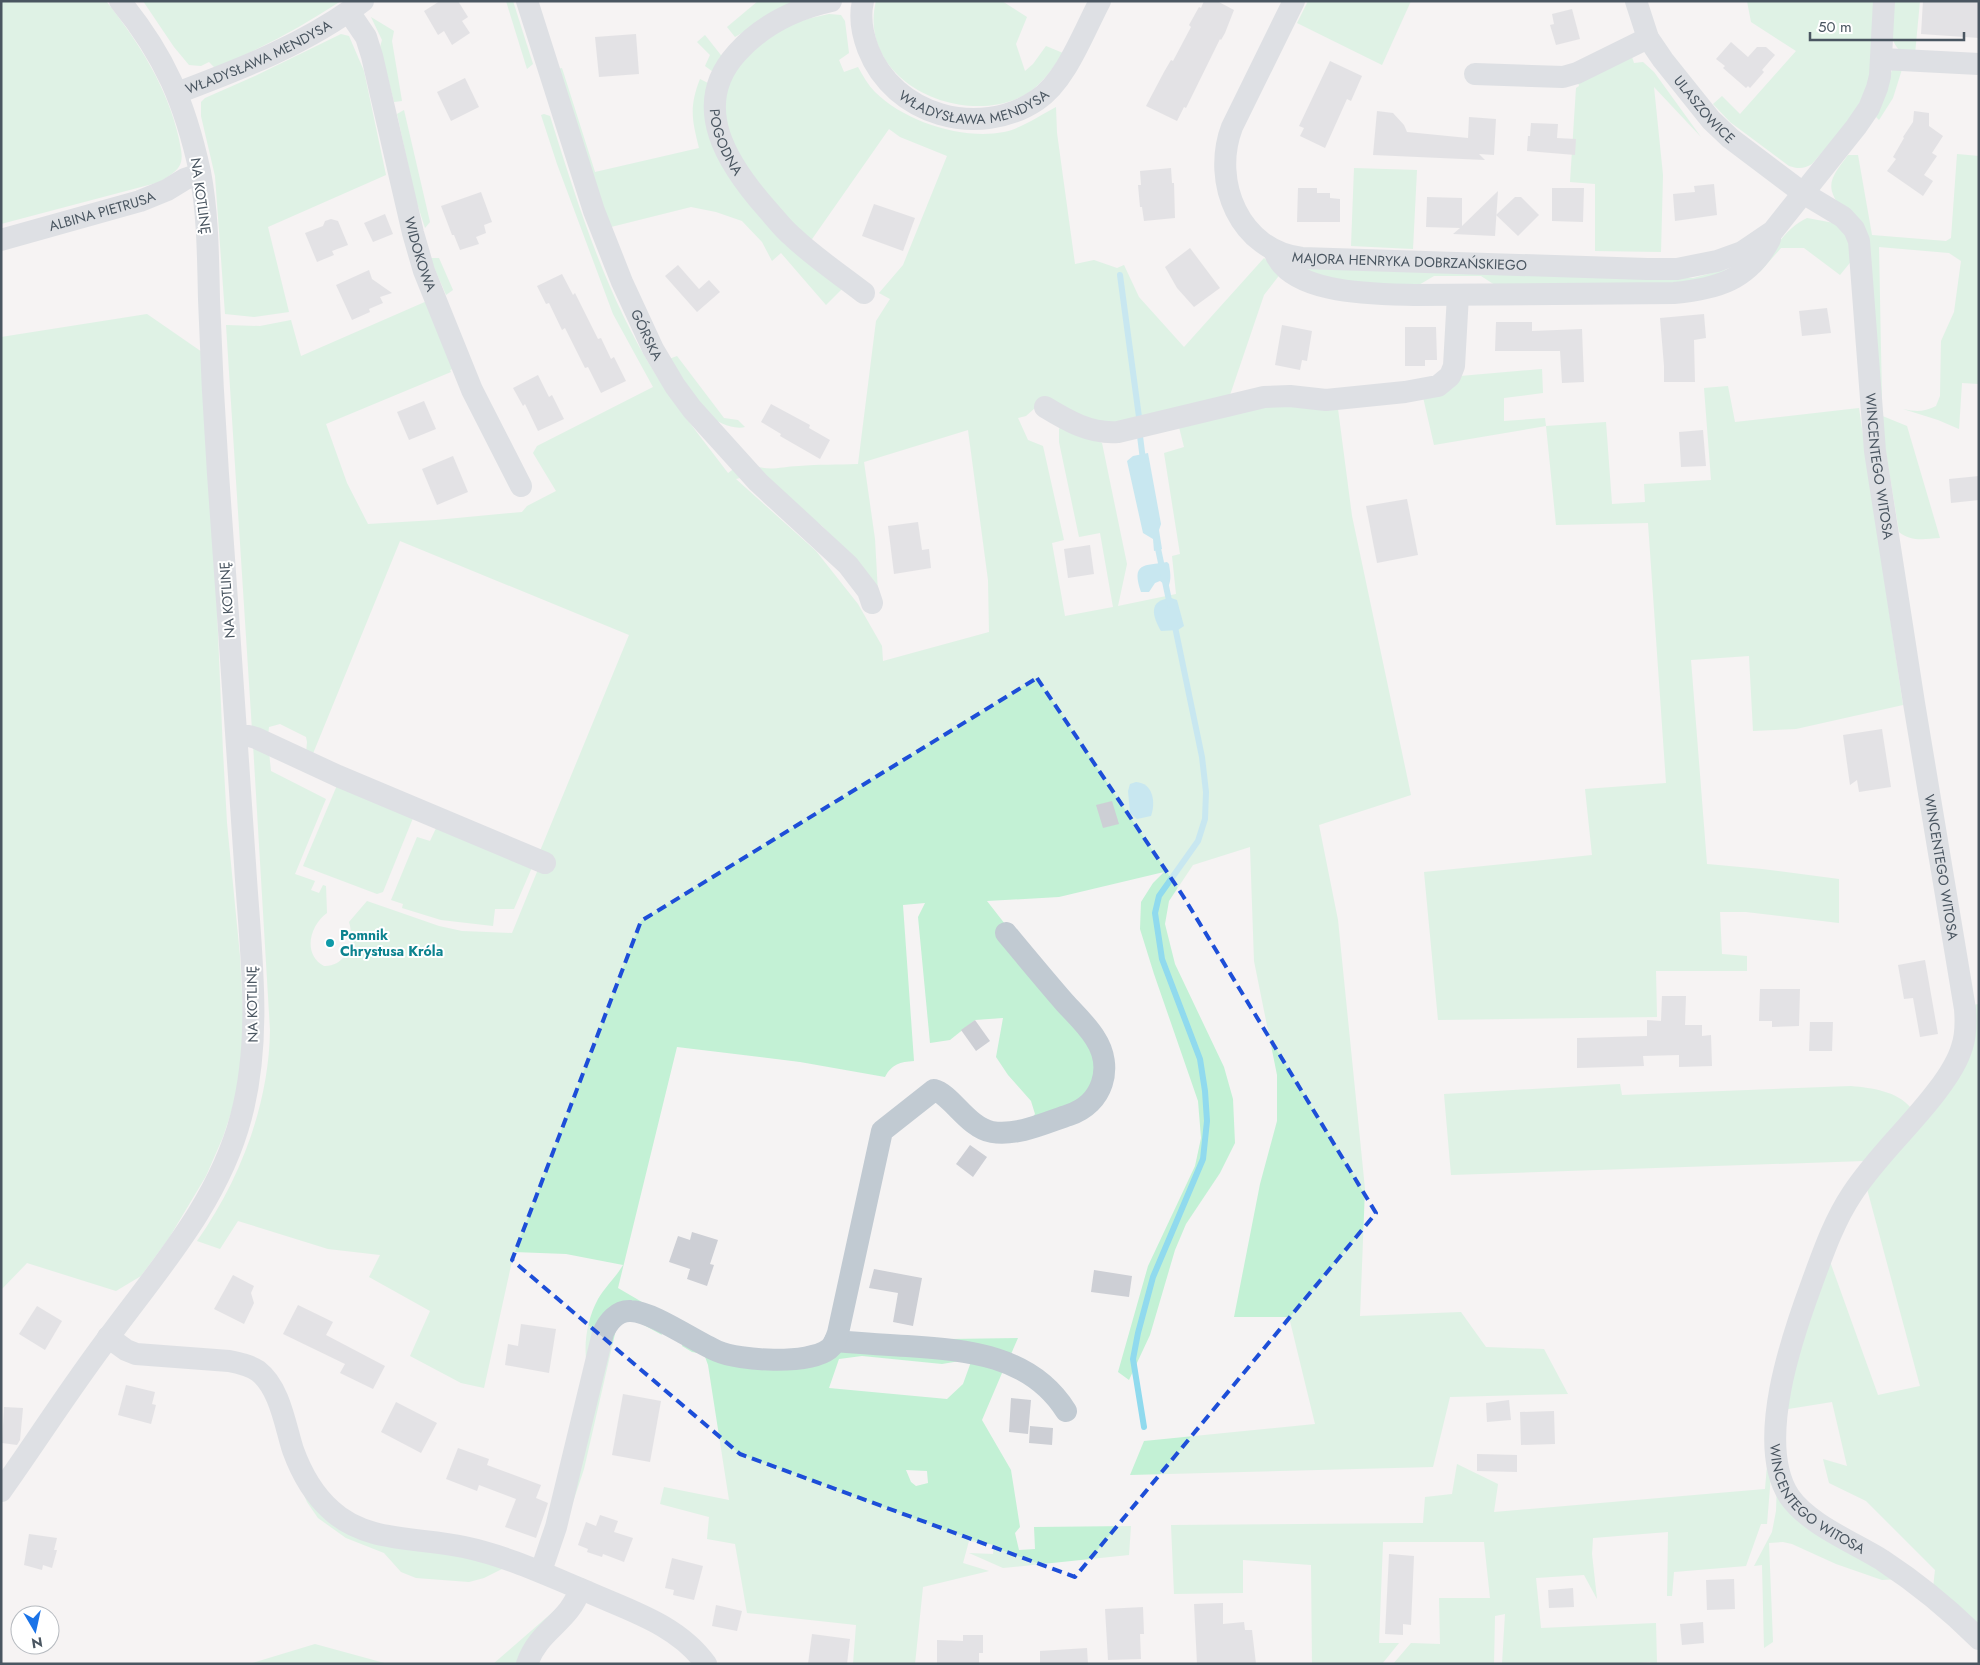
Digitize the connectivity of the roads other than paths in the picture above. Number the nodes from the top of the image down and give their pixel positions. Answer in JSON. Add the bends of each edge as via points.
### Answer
{"nodes":[{"id":1,"x":120,"y":1,"type":"edge"},
{"id":2,"x":527,"y":1,"type":"edge"},
{"id":3,"x":831,"y":1,"type":"edge"},
{"id":4,"x":863,"y":1,"type":"edge"},
{"id":5,"x":1100,"y":1,"type":"edge"},
{"id":6,"x":1294,"y":1,"type":"edge"},
{"id":7,"x":1636,"y":1,"type":"edge"},
{"id":8,"x":1884,"y":1,"type":"edge"},
{"id":9,"x":356,"y":7,"type":"edge"},
{"id":10,"x":1648,"y":38,"type":"junction"},
{"id":11,"x":1882,"y":59,"type":"junction"},
{"id":12,"x":1979,"y":64,"type":"edge"},
{"id":13,"x":1475,"y":74,"type":"dead end"},
{"id":14,"x":177,"y":93,"type":"junction"},
{"id":15,"x":200,"y":174,"type":"junction"},
{"id":16,"x":1803,"y":194,"type":"junction"},
{"id":17,"x":1774,"y":231,"type":"junction"},
{"id":18,"x":1,"y":240,"type":"edge"},
{"id":19,"x":1274,"y":251,"type":"junction"},
{"id":20,"x":864,"y":293,"type":"dead end"},
{"id":21,"x":1458,"y":295,"type":"junction"},
{"id":22,"x":1045,"y":407,"type":"dead end"},
{"id":23,"x":521,"y":486,"type":"dead end"},
{"id":24,"x":872,"y":603,"type":"dead end"},
{"id":25,"x":237,"y":736,"type":"junction"},
{"id":26,"x":545,"y":863,"type":"dead end"},
{"id":27,"x":1006,"y":934,"type":"dead end"},
{"id":28,"x":108,"y":1337,"type":"junction"},
{"id":29,"x":835,"y":1341,"type":"junction"},
{"id":30,"x":1066,"y":1411,"type":"dead end"},
{"id":31,"x":1,"y":1491,"type":"edge"},
{"id":32,"x":541,"y":1571,"type":"junction"},
{"id":33,"x":580,"y":1589,"type":"junction"},
{"id":34,"x":1979,"y":1639,"type":"edge"},
{"id":35,"x":527,"y":1664,"type":"edge"},
{"id":36,"x":706,"y":1664,"type":"edge"}],
"edges":[{"from":1,"to":14,"type":"street","name":"NA KOTLINĘ","via":[[150,40]]},
{"from":2,"to":24,"type":"street","name":"GÓRSKA","via":[[594,212],[653,348],[692,409],[740,464],[848,565],[868,591]]},
{"from":3,"to":20,"type":"street","name":"POGODNA","via":[[800,9],[769,25],[741,48],[726,65],[720,78],[715,96],[715,116],[726,152],[747,186],[792,237]]},
{"from":4,"to":5,"type":"street","name":"WŁADYSŁAWA MENDYSA","via":[[864,36],[876,65],[890,85],[932,112],[980,119],[1012,112],[1047,92],[1063,72]]},
{"from":6,"to":19,"type":"street","name":"MAJORA HENRYKA DOBRZAŃSKIEGO","via":[[1232,127],[1225,153],[1226,174],[1235,212],[1251,233]]},
{"from":7,"to":10,"type":"street","name":"ULASZOWICE"},
{"from":8,"to":11,"type":"street"},
{"from":9,"to":14,"type":"street","name":"WŁADYSŁAWA MENDYSA","via":[[298,42]]},
{"from":9,"to":23,"type":"street","name":"WIDOKOWA","via":[[372,56],[412,233],[424,271],[472,390]]},
{"from":10,"to":13,"type":"street","via":[[1570,75]]},
{"from":10,"to":16,"type":"street","name":"ULASZOWICE","via":[[1720,129]]},
{"from":11,"to":12,"type":"street"},
{"from":11,"to":16,"type":"street","via":[[1877,88],[1863,118]]},
{"from":14,"to":15,"type":"street","name":"NA KOTLINĘ"},
{"from":15,"to":18,"type":"street","name":"ALBINA PIETRUSA","via":[[140,201]]},
{"from":15,"to":25,"type":"street","name":"NA KOTLINĘ","via":[[207,235],[218,469]]},
{"from":16,"to":17,"type":"street","name":"MAJORA HENRYKA DOBRZAŃSKIEGO"},
{"from":16,"to":34,"type":"street","name":"WINCENTEGO WITOSA","via":[[1843,217],[1854,229],[1862,255],[1875,451],[1966,1020],[1962,1049],[1948,1075],[1926,1106],[1865,1175],[1830,1234],[1791,1344],[1777,1407],[1776,1448],[1783,1486],[1798,1506],[1817,1522],[1914,1582]]},
{"from":17,"to":19,"type":"street","name":"MAJORA HENRYKA DOBRZAŃSKIEGO","via":[[1730,257],[1677,269],[1302,258]]},
{"from":17,"to":21,"type":"street","via":[[1763,252],[1747,269],[1720,285],[1698,291]]},
{"from":19,"to":21,"type":"street","via":[[1287,270],[1320,285],[1371,293]]},
{"from":21,"to":22,"type":"street","via":[[1454,366],[1450,376],[1438,386],[1326,400],[1264,397],[1107,433],[1069,421]]},
{"from":25,"to":26,"type":"street","via":[[256,738]]},
{"from":25,"to":28,"type":"street","name":"NA KOTLINĘ","via":[[255,1020],[251,1072],[238,1127],[224,1165],[201,1209],[173,1253]]},
{"from":27,"to":29,"type":"street","via":[[1095,1038],[1104,1060],[1102,1086],[1082,1110],[1008,1133],[988,1131],[968,1119],[942,1093],[934,1090],[882,1131]]},
{"from":28,"to":31,"type":"street","name":"NA KOTLINĘ"},
{"from":28,"to":32,"type":"street","via":[[136,1354],[229,1361],[258,1372],[274,1393],[304,1475],[326,1506],[348,1524],[368,1532],[471,1548]]},
{"from":29,"to":30,"type":"street","via":[[983,1354],[1033,1377],[1052,1392]]},
{"from":29,"to":32,"type":"street","via":[[828,1350],[806,1357],[740,1357],[718,1352],[641,1313],[623,1312],[614,1317],[603,1333],[556,1527]]},
{"from":32,"to":33,"type":"street"},
{"from":33,"to":35,"type":"street","via":[[573,1607],[540,1639]]},
{"from":33,"to":36,"type":"street","via":[[669,1629],[694,1649]]}]}
